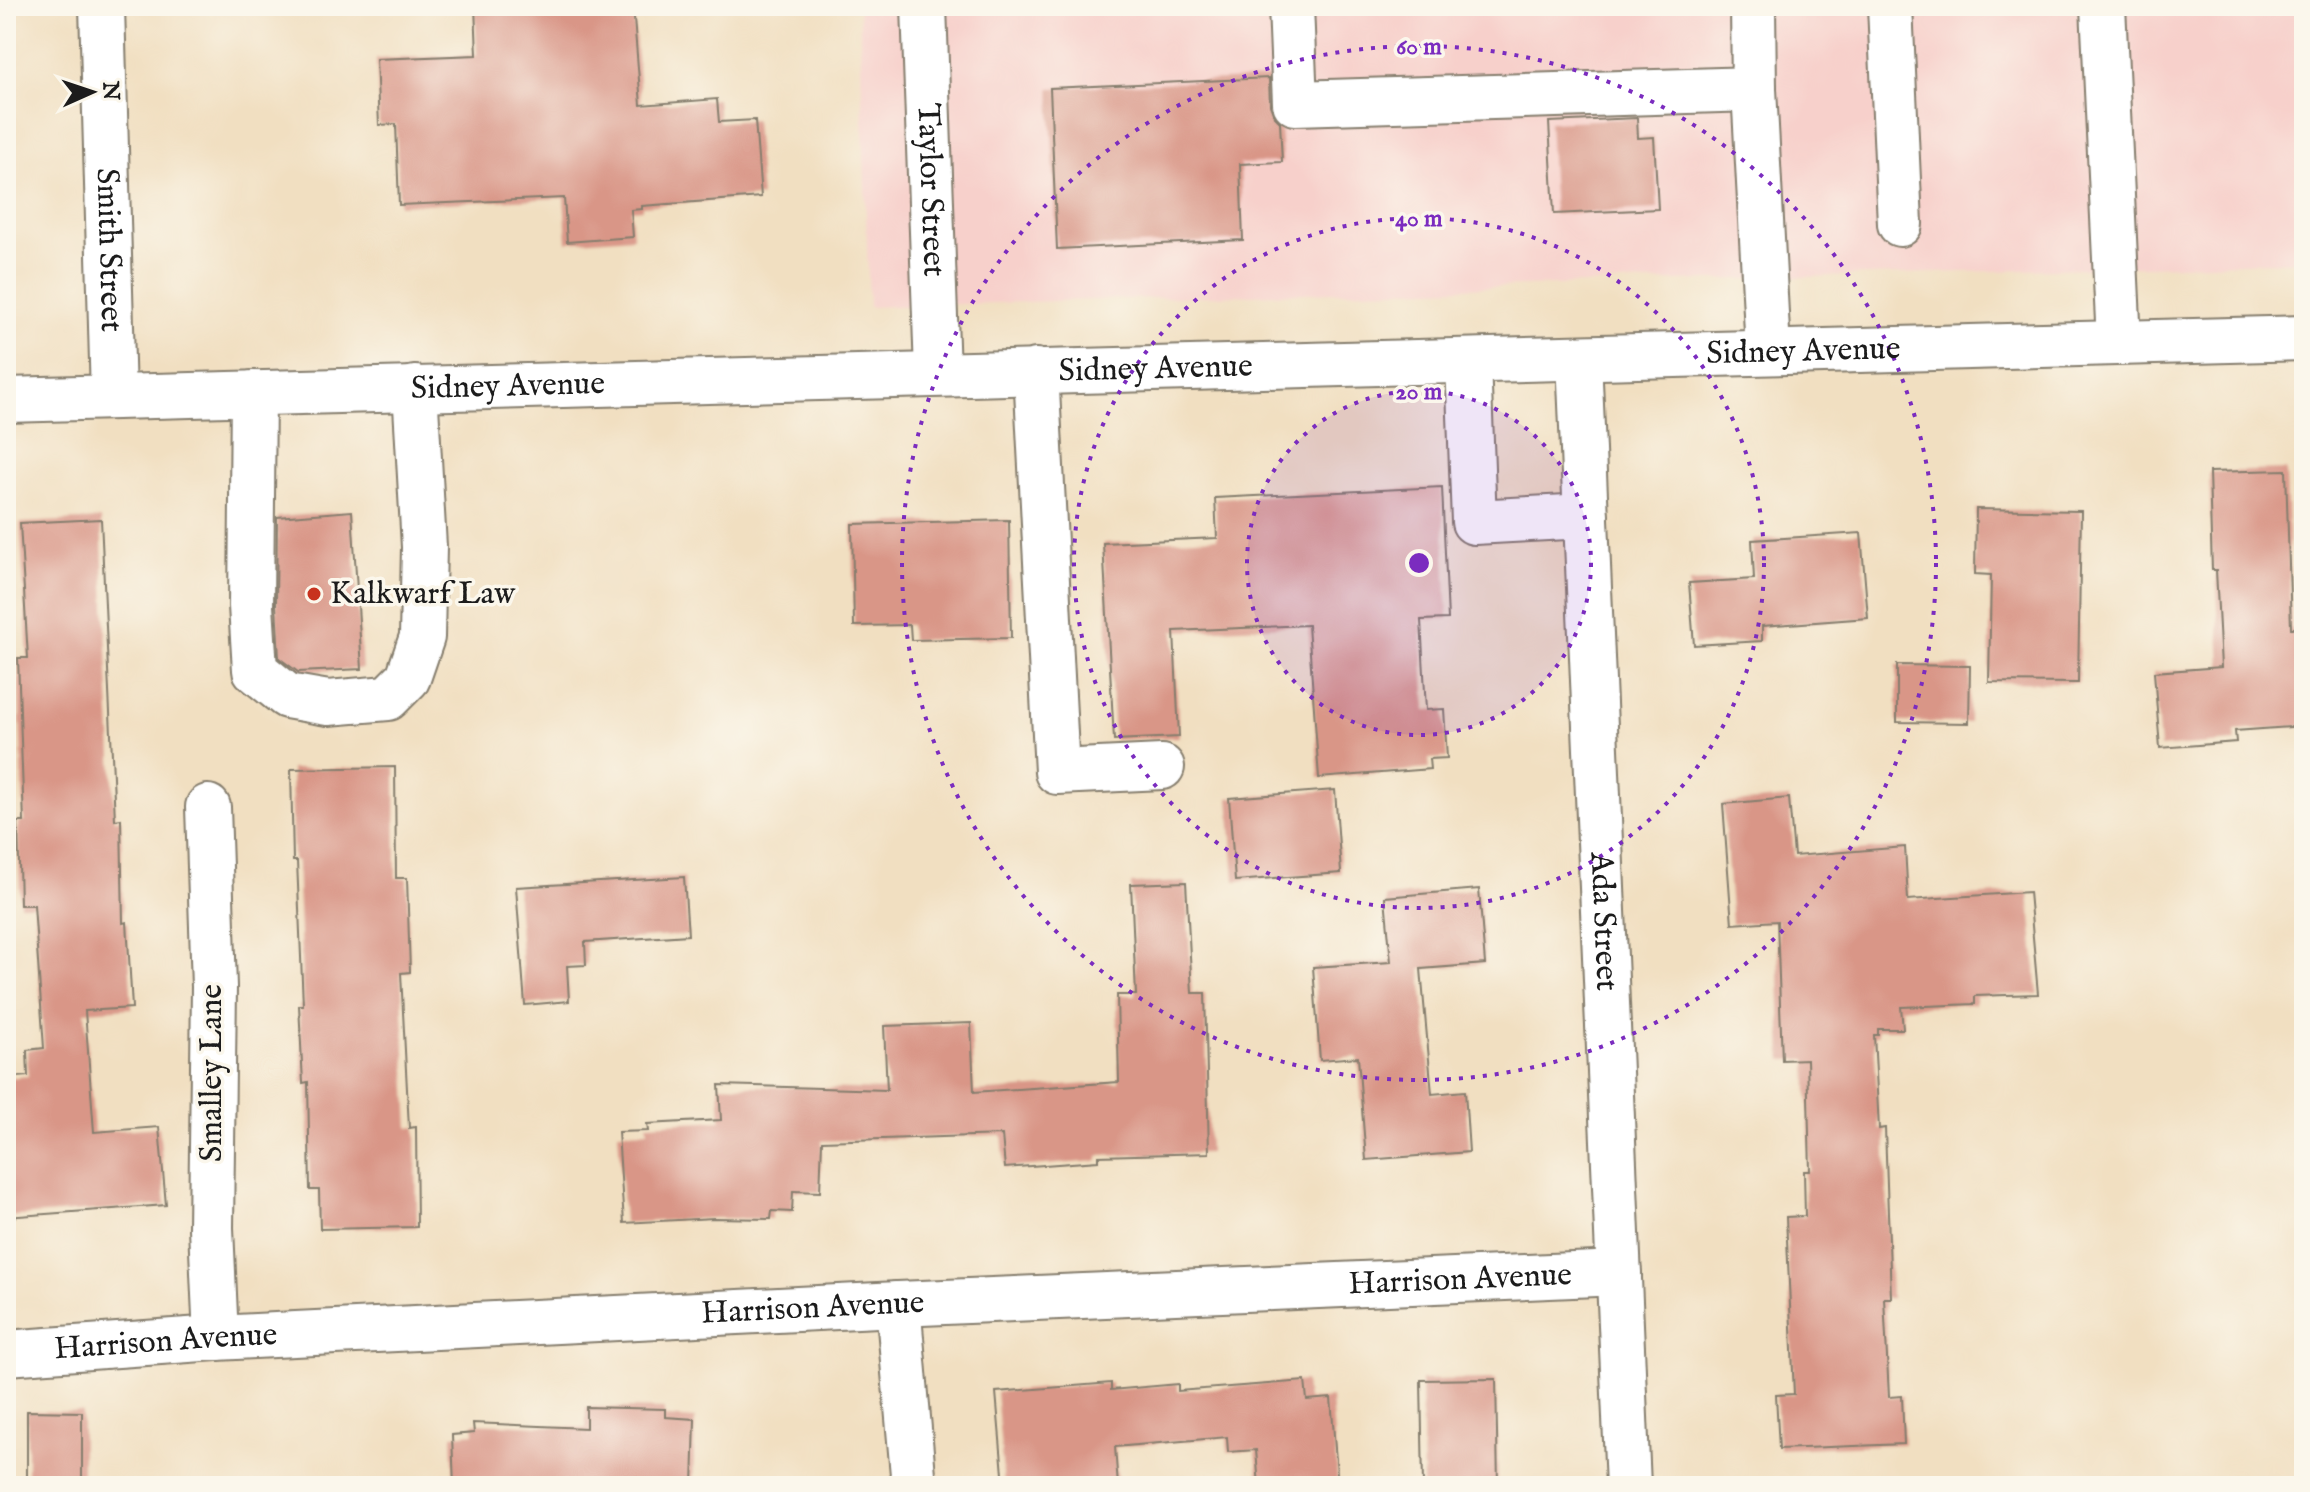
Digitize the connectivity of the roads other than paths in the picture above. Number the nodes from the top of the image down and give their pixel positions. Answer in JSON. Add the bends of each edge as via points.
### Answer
{"nodes":[{"id":1,"x":102,"y":6,"type":"edge"},
{"id":2,"x":924,"y":6,"type":"edge"},
{"id":3,"x":1291,"y":6,"type":"edge"},
{"id":4,"x":1753,"y":6,"type":"edge"},
{"id":5,"x":1890,"y":6,"type":"edge"},
{"id":6,"x":2103,"y":6,"type":"edge"},
{"id":7,"x":1754,"y":89,"type":"junction"},
{"id":8,"x":1900,"y":224,"type":"dead end"},
{"id":9,"x":2304,"y":338,"type":"edge"},
{"id":10,"x":2119,"y":343,"type":"junction"},
{"id":11,"x":1768,"y":351,"type":"junction"},
{"id":12,"x":1579,"y":358,"type":"junction"},
{"id":13,"x":1468,"y":361,"type":"junction"},
{"id":14,"x":1036,"y":371,"type":"junction"},
{"id":15,"x":937,"y":373,"type":"junction"},
{"id":16,"x":415,"y":388,"type":"junction"},
{"id":17,"x":253,"y":393,"type":"junction"},
{"id":18,"x":113,"y":397,"type":"junction"},
{"id":19,"x":6,"y":400,"type":"edge"},
{"id":20,"x":1586,"y":516,"type":"junction"},
{"id":21,"x":1162,"y":767,"type":"dead end"},
{"id":22,"x":208,"y":807,"type":"dead end"},
{"id":23,"x":1619,"y":1273,"type":"junction"},
{"id":24,"x":898,"y":1304,"type":"junction"},
{"id":25,"x":216,"y":1338,"type":"junction"},
{"id":26,"x":6,"y":1353,"type":"edge"},
{"id":27,"x":914,"y":1486,"type":"edge"},
{"id":28,"x":1628,"y":1486,"type":"edge"}],
"edges":[{"from":1,"to":18,"type":"street","name":"Smith Street"},
{"from":2,"to":15,"type":"street","name":"Taylor Street"},
{"from":3,"to":7,"type":"street","via":[[1295,103]]},
{"from":4,"to":7,"type":"street"},
{"from":5,"to":8,"type":"street"},
{"from":6,"to":10,"type":"street"},
{"from":7,"to":11,"type":"street"},
{"from":9,"to":10,"type":"street","name":"Sidney Avenue"},
{"from":10,"to":11,"type":"street","name":"Sidney Avenue"},
{"from":11,"to":12,"type":"street","name":"Sidney Avenue"},
{"from":12,"to":13,"type":"street","name":"Sidney Avenue"},
{"from":12,"to":20,"type":"street","name":"Ada Street"},
{"from":13,"to":14,"type":"street","name":"Sidney Avenue"},
{"from":13,"to":20,"type":"street","via":[[1474,522]]},
{"from":14,"to":15,"type":"street","name":"Sidney Avenue"},
{"from":14,"to":21,"type":"street","via":[[1057,772]]},
{"from":15,"to":16,"type":"street","name":"Sidney Avenue"},
{"from":16,"to":17,"type":"street","name":"Sidney Avenue"},
{"from":16,"to":17,"type":"street","via":[[424,547],[422,637],[408,678],[388,698],[328,703],[287,696],[255,670]]},
{"from":17,"to":18,"type":"street","name":"Sidney Avenue"},
{"from":18,"to":19,"type":"street","name":"Sidney Avenue"},
{"from":20,"to":23,"type":"street","name":"Ada Street"},
{"from":22,"to":25,"type":"street","name":"Smalley Lane"},
{"from":23,"to":24,"type":"street","name":"Harrison Avenue"},
{"from":23,"to":28,"type":"street","name":"Ada Street"},
{"from":24,"to":25,"type":"street","name":"Harrison Avenue"},
{"from":24,"to":27,"type":"street"},
{"from":25,"to":26,"type":"street","name":"Harrison Avenue"}]}
